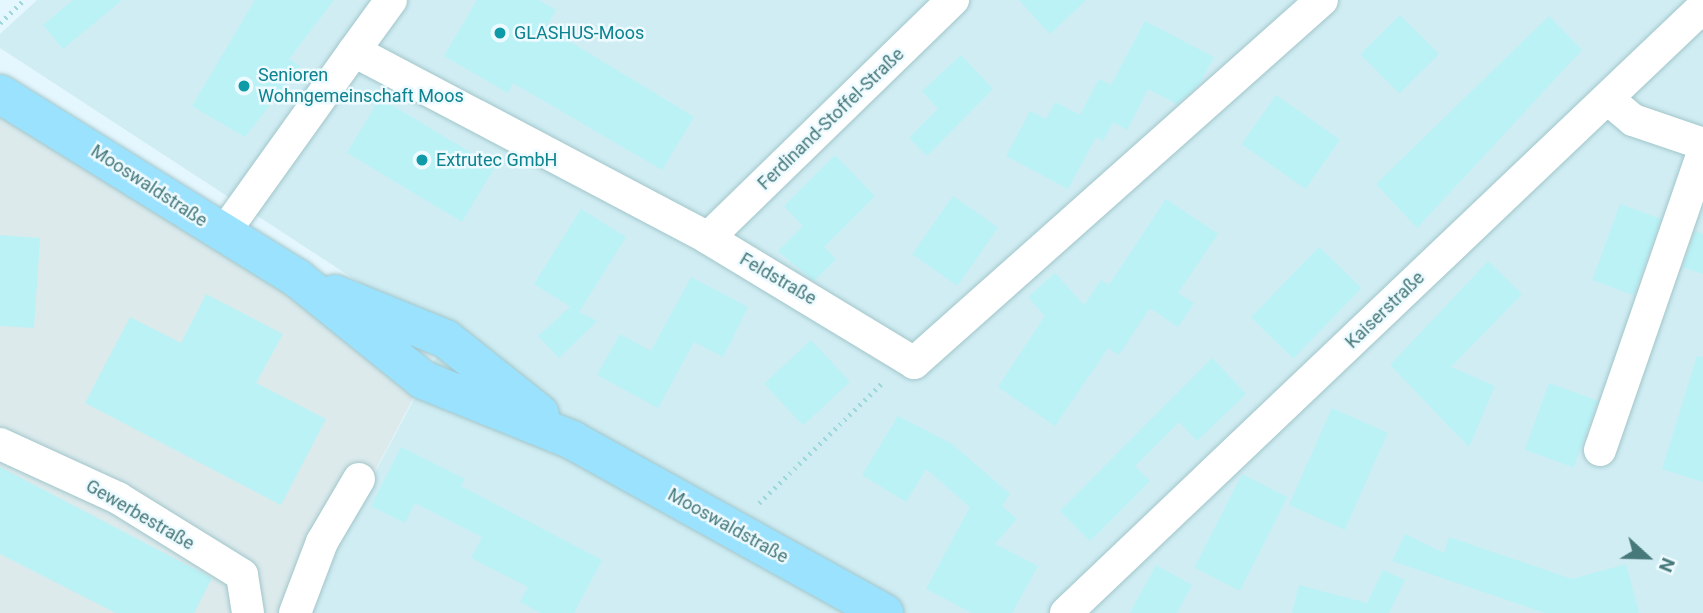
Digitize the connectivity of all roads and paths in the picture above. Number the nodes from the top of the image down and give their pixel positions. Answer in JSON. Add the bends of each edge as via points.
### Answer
{"nodes":[{"id":1,"x":24,"y":0,"type":"edge"},
{"id":2,"x":391,"y":0,"type":"edge"},
{"id":3,"x":953,"y":0,"type":"edge"},
{"id":4,"x":1322,"y":0,"type":"edge"},
{"id":5,"x":1703,"y":7,"type":"edge"},
{"id":6,"x":0,"y":23,"type":"edge"},
{"id":7,"x":354,"y":51,"type":"junction"},
{"id":8,"x":0,"y":94,"type":"edge"},
{"id":9,"x":1608,"y":99,"type":"junction"},
{"id":10,"x":1703,"y":144,"type":"edge"},
{"id":11,"x":1703,"y":153,"type":"edge"},
{"id":12,"x":223,"y":234,"type":"junction"},
{"id":13,"x":708,"y":239,"type":"junction"},
{"id":14,"x":905,"y":358,"type":"junction"},
{"id":15,"x":0,"y":444,"type":"edge"},
{"id":16,"x":1600,"y":450,"type":"dead end"},
{"id":17,"x":359,"y":479,"type":"dead end"},
{"id":18,"x":733,"y":529,"type":"junction"},
{"id":19,"x":248,"y":613,"type":"edge"},
{"id":20,"x":295,"y":613,"type":"edge"},
{"id":21,"x":884,"y":613,"type":"edge"},
{"id":22,"x":1066,"y":613,"type":"edge"}],
"edges":[{"from":1,"to":6,"type":"path"},
{"from":2,"to":7,"type":"street"},
{"from":3,"to":13,"type":"street","name":"Ferdinand-Stoffel-Straße"},
{"from":4,"to":14,"type":"street","via":[[914,363]]},
{"from":5,"to":9,"type":"street","name":"Kaiserstraße"},
{"from":7,"to":12,"type":"street"},
{"from":7,"to":13,"type":"street","name":"Feldstraße"},
{"from":8,"to":12,"type":"main road","name":"Mooswaldstraße"},
{"from":9,"to":10,"type":"street","via":[[1633,120]]},
{"from":9,"to":22,"type":"street","name":"Kaiserstraße"},
{"from":11,"to":16,"type":"street"},
{"from":12,"to":18,"type":"main road","name":"Mooswaldstraße","via":[[298,279],[423,380],[572,440]]},
{"from":13,"to":14,"type":"street","name":"Feldstraße"},
{"from":14,"to":18,"type":"path"},
{"from":15,"to":19,"type":"street","name":"Gewerbestraße","via":[[118,499],[242,575]]},
{"from":17,"to":20,"type":"street","via":[[322,542]]},
{"from":18,"to":21,"type":"main road","name":"Mooswaldstraße"}]}
